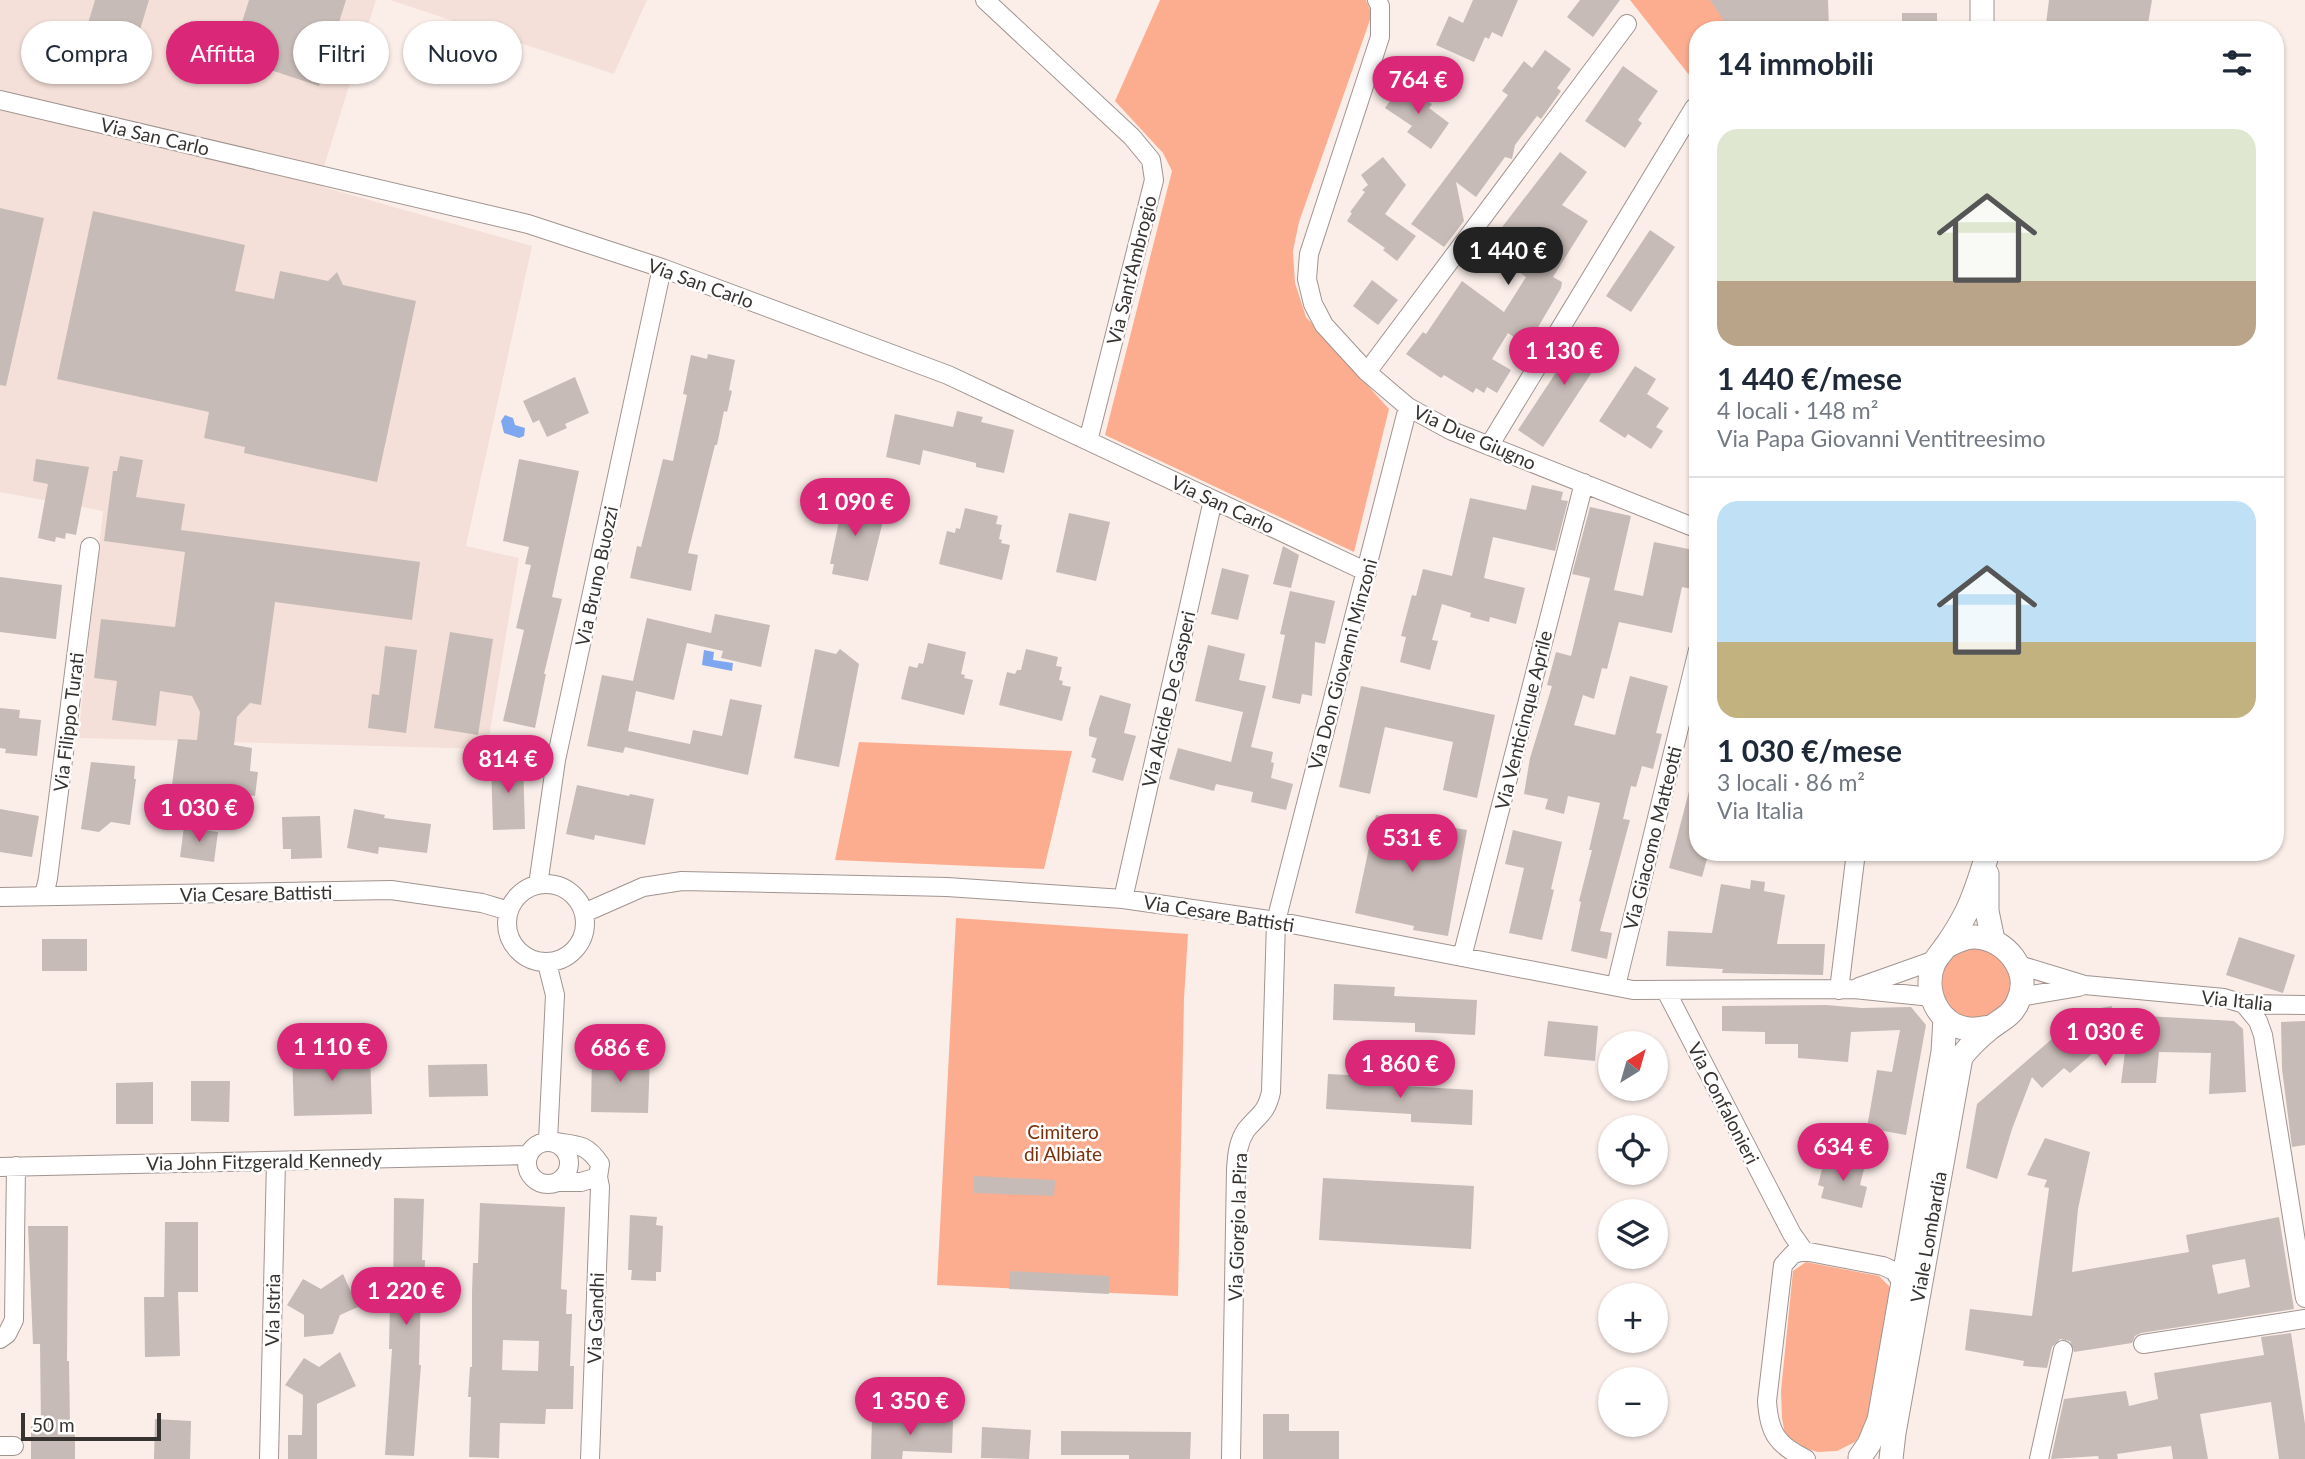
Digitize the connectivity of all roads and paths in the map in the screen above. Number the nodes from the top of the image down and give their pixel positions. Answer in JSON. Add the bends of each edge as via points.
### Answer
{"nodes":[{"id":1,"x":985,"y":0,"type":"edge"},
{"id":2,"x":1377,"y":0,"type":"edge"},
{"id":3,"x":1982,"y":0,"type":"edge"},
{"id":4,"x":1982,"y":21,"type":"edge"},
{"id":5,"x":1627,"y":24,"type":"dead end"},
{"id":6,"x":0,"y":100,"type":"edge"},
{"id":7,"x":1689,"y":115,"type":"edge"},
{"id":8,"x":662,"y":268,"type":"junction"},
{"id":9,"x":1367,"y":372,"type":"junction"},
{"id":10,"x":1408,"y":407,"type":"junction"},
{"id":11,"x":1088,"y":441,"type":"junction"},
{"id":12,"x":1489,"y":446,"type":"junction"},
{"id":13,"x":1584,"y":483,"type":"junction"},
{"id":14,"x":1213,"y":500,"type":"junction"},
{"id":15,"x":1689,"y":524,"type":"edge"},
{"id":16,"x":90,"y":547,"type":"dead end"},
{"id":17,"x":1367,"y":572,"type":"junction"},
{"id":18,"x":1689,"y":687,"type":"edge"},
{"id":19,"x":1855,"y":861,"type":"edge"},
{"id":20,"x":1985,"y":861,"type":"edge"},
{"id":21,"x":1987,"y":861,"type":"edge"},
{"id":22,"x":538,"y":886,"type":"junction"},
{"id":23,"x":44,"y":896,"type":"junction"},
{"id":24,"x":0,"y":897,"type":"edge"},
{"id":25,"x":1123,"y":899,"type":"junction"},
{"id":26,"x":509,"y":911,"type":"junction"},
{"id":27,"x":584,"y":913,"type":"junction"},
{"id":28,"x":1276,"y":921,"type":"junction"},
{"id":29,"x":1993,"y":940,"type":"junction"},
{"id":30,"x":1940,"y":953,"type":"junction"},
{"id":31,"x":1462,"y":957,"type":"junction"},
{"id":32,"x":547,"y":962,"type":"junction"},
{"id":33,"x":2018,"y":965,"type":"junction"},
{"id":34,"x":2085,"y":985,"type":"junction"},
{"id":35,"x":1616,"y":986,"type":"junction"},
{"id":36,"x":1666,"y":990,"type":"junction"},
{"id":37,"x":1847,"y":990,"type":"junction"},
{"id":38,"x":2020,"y":997,"type":"junction"},
{"id":39,"x":1932,"y":998,"type":"junction"},
{"id":40,"x":2244,"y":1004,"type":"junction"},
{"id":41,"x":2305,"y":1005,"type":"edge"},
{"id":42,"x":1945,"y":1018,"type":"junction"},
{"id":43,"x":1990,"y":1027,"type":"junction"},
{"id":44,"x":551,"y":1142,"type":"junction"},
{"id":45,"x":527,"y":1155,"type":"junction"},
{"id":46,"x":276,"y":1161,"type":"junction"},
{"id":47,"x":8,"y":1167,"type":"edge"},
{"id":48,"x":597,"y":1177,"type":"junction"},
{"id":49,"x":557,"y":1182,"type":"junction"},
{"id":50,"x":1804,"y":1251,"type":"junction"},
{"id":51,"x":1903,"y":1284,"type":"junction"},
{"id":52,"x":2305,"y":1298,"type":"edge"},
{"id":53,"x":2305,"y":1319,"type":"edge"},
{"id":54,"x":0,"y":1339,"type":"edge"},
{"id":55,"x":2143,"y":1344,"type":"dead end"},
{"id":56,"x":2063,"y":1350,"type":"dead end"},
{"id":57,"x":1859,"y":1458,"type":"edge"},
{"id":58,"x":269,"y":1459,"type":"edge"},
{"id":59,"x":590,"y":1459,"type":"edge"},
{"id":60,"x":1231,"y":1459,"type":"edge"},
{"id":61,"x":1806,"y":1459,"type":"edge"},
{"id":62,"x":1891,"y":1459,"type":"edge"},
{"id":63,"x":2039,"y":1459,"type":"edge"}],
"edges":[{"from":1,"to":11,"type":"street","name":"Via Sant'Ambrogio","via":[[1132,136],[1151,160],[1154,180]]},
{"from":2,"to":9,"type":"street","name":"Via Due Giugno","via":[[1380,37],[1309,254],[1307,279],[1324,325]]},
{"from":3,"to":4,"type":"main road"},
{"from":5,"to":9,"type":"street"},
{"from":6,"to":8,"type":"street","name":"Via San Carlo","via":[[528,224]]},
{"from":7,"to":12,"type":"street"},
{"from":8,"to":11,"type":"street","name":"Via San Carlo","via":[[948,375]]},
{"from":8,"to":22,"type":"street","name":"Via Bruno Buozzi","via":[[556,760]]},
{"from":9,"to":10,"type":"street","name":"Via Due Giugno"},
{"from":10,"to":12,"type":"street","name":"Via Due Giugno"},
{"from":10,"to":17,"type":"street","name":"Via Don Giovanni Minzoni"},
{"from":11,"to":14,"type":"street","name":"Via San Carlo"},
{"from":12,"to":13,"type":"street","name":"Via Due Giugno"},
{"from":13,"to":15,"type":"street","name":"Via Due Giugno"},
{"from":13,"to":31,"type":"street","name":"Via Venticinque Aprile"},
{"from":14,"to":17,"type":"street","name":"Via San Carlo"},
{"from":14,"to":25,"type":"street","name":"Via Alcide De Gasperi"},
{"from":16,"to":23,"type":"street","name":"Via Filippo Turati"},
{"from":17,"to":28,"type":"street","name":"Via Don Giovanni Minzoni"},
{"from":18,"to":35,"type":"street","name":"Via Giacomo Matteotti"},
{"from":19,"to":37,"type":"street"},
{"from":20,"to":30,"type":"main road","via":[[1967,911]]},
{"from":21,"to":29,"type":"main road","via":[[1987,911]]},
{"from":22,"to":26,"type":"street","via":[[525,891]]},
{"from":22,"to":27,"type":"street","via":[[565,889]]},
{"from":23,"to":24,"type":"street","name":"Via Cesare Battisti"},
{"from":23,"to":26,"type":"street","name":"Via Cesare Battisti","via":[[391,890]]},
{"from":25,"to":27,"type":"street","name":"Via Cesare Battisti","via":[[947,887],[682,881],[643,887]]},
{"from":25,"to":28,"type":"street","name":"Via Cesare Battisti"},
{"from":26,"to":32,"type":"street","via":[[509,933],[515,947],[530,959]]},
{"from":27,"to":32,"type":"street","via":[[585,932],[579,945],[559,960]]},
{"from":28,"to":31,"type":"street","name":"Via Cesare Battisti"},
{"from":28,"to":60,"type":"street","name":"Via Giorgio la Pira","via":[[1271,1092],[1267,1108],[1245,1131],[1238,1146],[1236,1169]]},
{"from":29,"to":30,"type":"main road","via":[[1969,937]]},
{"from":29,"to":33,"type":"main road","via":[[2011,953]]},
{"from":30,"to":37,"type":"street","name":"Via Cesare Battisti"},
{"from":30,"to":39,"type":"main road","via":[[1930,972]]},
{"from":31,"to":35,"type":"street","name":"Via Cesare Battisti"},
{"from":32,"to":44,"type":"street","via":[[555,995]]},
{"from":33,"to":34,"type":"street","name":"Via Italia"},
{"from":33,"to":38,"type":"main road"},
{"from":34,"to":38,"type":"street","name":"Via Italia"},
{"from":34,"to":40,"type":"street","name":"Via Italia","via":[[2224,998]]},
{"from":35,"to":36,"type":"street","name":"Via Cesare Battisti"},
{"from":36,"to":37,"type":"street","name":"Via Cesare Battisti"},
{"from":36,"to":50,"type":"street","name":"Via Confalonieri"},
{"from":37,"to":39,"type":"street","name":"Via Cesare Battisti"},
{"from":38,"to":43,"type":"main road","name":"Viale Lombardia","via":[[2005,1020]]},
{"from":39,"to":42,"type":"main road"},
{"from":40,"to":41,"type":"street","name":"Via Italia"},
{"from":40,"to":52,"type":"street","via":[[2263,1035]]},
{"from":42,"to":43,"type":"main road","via":[[1969,1030]]},
{"from":42,"to":51,"type":"main road","name":"Viale Lombardia"},
{"from":43,"to":62,"type":"main road","name":"Viale Lombardia","via":[[1961,1056],[1957,1072]]},
{"from":44,"to":45,"type":"street","via":[[536,1145]]},
{"from":44,"to":48,"type":"street","name":"Via Gandhi","via":[[591,1150],[600,1164]]},
{"from":44,"to":49,"type":"street","via":[[566,1152],[569,1166]]},
{"from":45,"to":46,"type":"street","name":"Via John Fitzgerald Kennedy"},
{"from":45,"to":49,"type":"street","via":[[530,1176],[542,1184]]},
{"from":46,"to":47,"type":"street","name":"Via John Fitzgerald Kennedy"},
{"from":46,"to":58,"type":"street","name":"Via Istria"},
{"from":47,"to":54,"type":"street","via":[[14,1320]]},
{"from":48,"to":49,"type":"street"},
{"from":48,"to":59,"type":"street","name":"Via Gandhi"},
{"from":50,"to":51,"type":"street","via":[[1883,1266],[1894,1271]]},
{"from":50,"to":61,"type":"street","via":[[1793,1254],[1783,1265],[1767,1401],[1769,1423],[1779,1442]]},
{"from":51,"to":57,"type":"main road","name":"Viale Lombardia","via":[[1879,1420]]},
{"from":53,"to":55,"type":"street"},
{"from":56,"to":63,"type":"street"}]}
